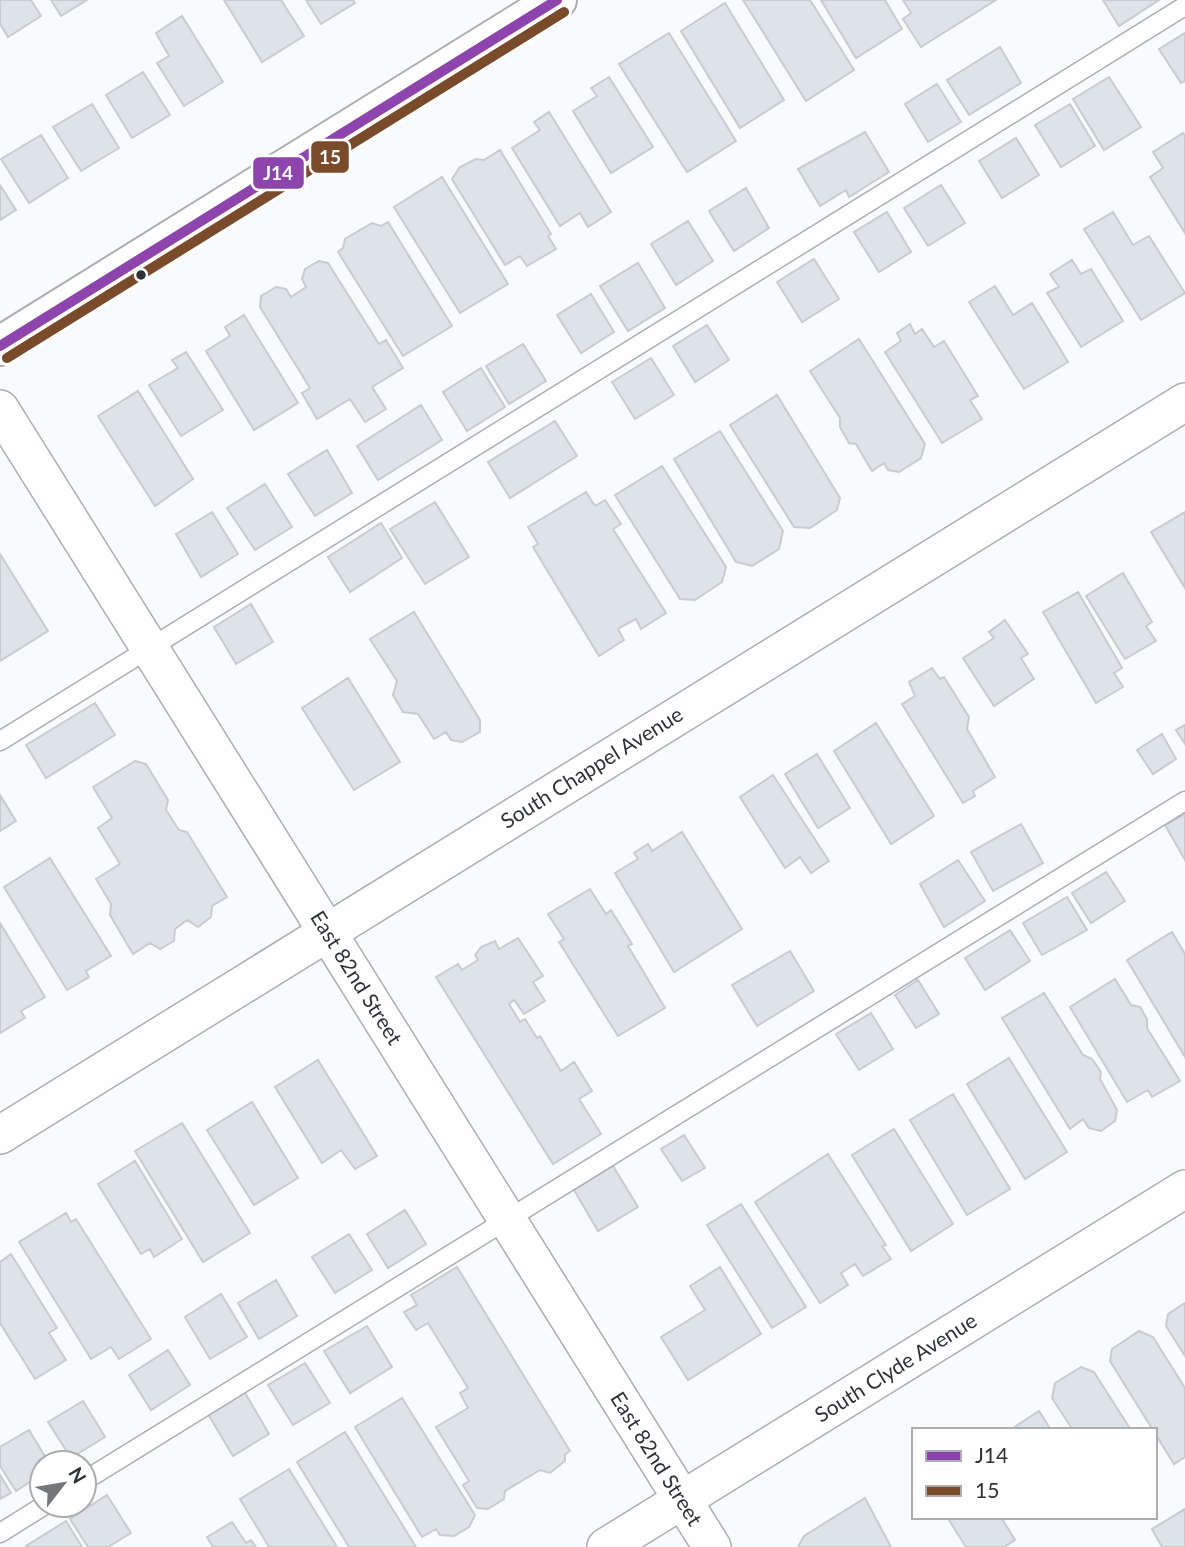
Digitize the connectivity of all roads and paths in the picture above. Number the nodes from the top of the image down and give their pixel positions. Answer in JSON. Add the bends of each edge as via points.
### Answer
{"nodes":[{"id":1,"x":557,"y":0,"type":"edge"},
{"id":2,"x":1185,"y":6,"type":"edge"},
{"id":3,"x":0,"y":346,"type":"edge"},
{"id":4,"x":1185,"y":402,"type":"edge"},
{"id":5,"x":0,"y":409,"type":"edge"},
{"id":6,"x":149,"y":647,"type":"junction"},
{"id":7,"x":0,"y":741,"type":"edge"},
{"id":8,"x":1185,"y":801,"type":"edge"},
{"id":9,"x":327,"y":932,"type":"junction"},
{"id":10,"x":0,"y":1135,"type":"edge"},
{"id":11,"x":1185,"y":1189,"type":"edge"},
{"id":12,"x":507,"y":1219,"type":"junction"},
{"id":13,"x":98,"y":1472,"type":"edge"},
{"id":14,"x":682,"y":1500,"type":"junction"},
{"id":15,"x":28,"y":1516,"type":"edge"},
{"id":16,"x":0,"y":1533,"type":"edge"},
{"id":17,"x":606,"y":1547,"type":"edge"},
{"id":18,"x":712,"y":1547,"type":"edge"}],
"edges":[{"from":1,"to":3,"type":"street"},
{"from":2,"to":6,"type":"lane"},
{"from":4,"to":9,"type":"street","name":"South Chappel Avenue"},
{"from":5,"to":6,"type":"street","name":"East 82nd Street"},
{"from":6,"to":7,"type":"lane"},
{"from":6,"to":9,"type":"street","name":"East 82nd Street"},
{"from":8,"to":12,"type":"lane"},
{"from":9,"to":10,"type":"street","name":"South Chappel Avenue"},
{"from":9,"to":12,"type":"street","name":"East 82nd Street"},
{"from":11,"to":14,"type":"street","name":"South Clyde Avenue"},
{"from":12,"to":13,"type":"lane"},
{"from":12,"to":14,"type":"street","name":"East 82nd Street"},
{"from":14,"to":17,"type":"street","name":"South Clyde Avenue"},
{"from":14,"to":18,"type":"street","name":"East 82nd Street"},
{"from":15,"to":16,"type":"lane"}]}
